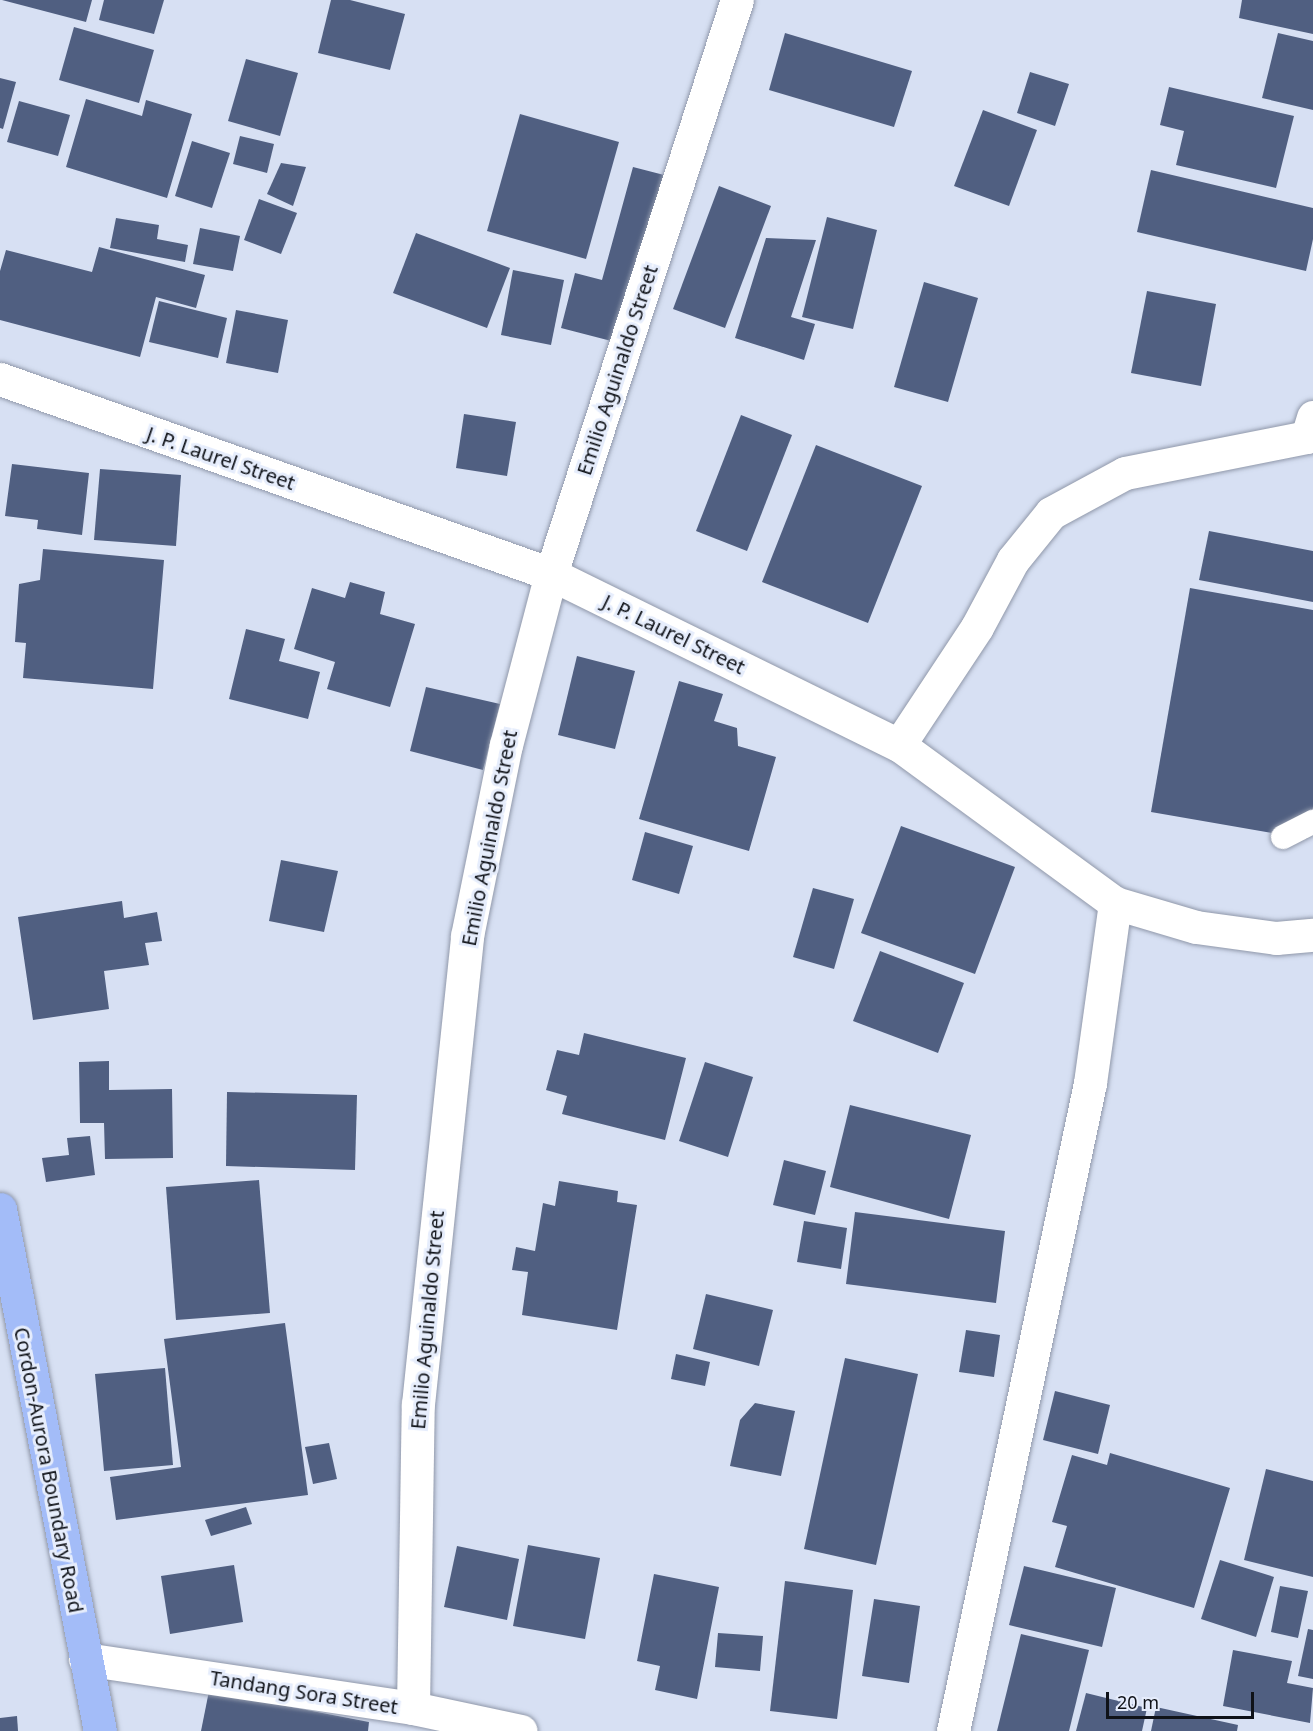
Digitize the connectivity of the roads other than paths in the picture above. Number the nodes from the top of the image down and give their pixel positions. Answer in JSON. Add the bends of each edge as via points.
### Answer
{"nodes":[{"id":1,"x":737,"y":0,"type":"edge"},
{"id":2,"x":0,"y":379,"type":"edge"},
{"id":3,"x":1311,"y":433,"type":"edge"},
{"id":4,"x":551,"y":574,"type":"junction"},
{"id":5,"x":899,"y":745,"type":"junction"},
{"id":6,"x":1313,"y":822,"type":"edge"},
{"id":7,"x":1283,"y":837,"type":"dead end"},
{"id":8,"x":1115,"y":903,"type":"junction"},
{"id":9,"x":1313,"y":935,"type":"edge"},
{"id":10,"x":0,"y":1209,"type":"edge"},
{"id":11,"x":85,"y":1659,"type":"junction"},
{"id":12,"x":413,"y":1708,"type":"junction"},
{"id":13,"x":100,"y":1731,"type":"edge"},
{"id":14,"x":521,"y":1731,"type":"edge"},
{"id":15,"x":953,"y":1731,"type":"edge"}],
"edges":[{"from":1,"to":4,"type":"street","name":"Emilio Aguinaldo Street"},
{"from":2,"to":4,"type":"street","name":"J. P. Laurel Street"},
{"from":3,"to":5,"type":"street","via":[[1125,473],[1051,513],[1013,560],[977,627]]},
{"from":4,"to":5,"type":"street","name":"J. P. Laurel Street"},
{"from":4,"to":12,"type":"street","name":"Emilio Aguinaldo Street","via":[[506,745],[467,936],[418,1404]]},
{"from":5,"to":8,"type":"street","name":"J. P. Laurel Street"},
{"from":6,"to":7,"type":"lane"},
{"from":8,"to":9,"type":"street","name":"J. P. Laurel Street","via":[[1196,927],[1276,938]]},
{"from":8,"to":15,"type":"street","via":[[1090,1083]]},
{"from":10,"to":11,"type":"main road","name":"Cordon-Aurora Boundary Road"},
{"from":11,"to":12,"type":"street","name":"Tandang Sora Street"},
{"from":11,"to":13,"type":"main road","name":"Cordon-Aurora Boundary Road"},
{"from":12,"to":14,"type":"street","name":"Tandang Sora Street"}]}
